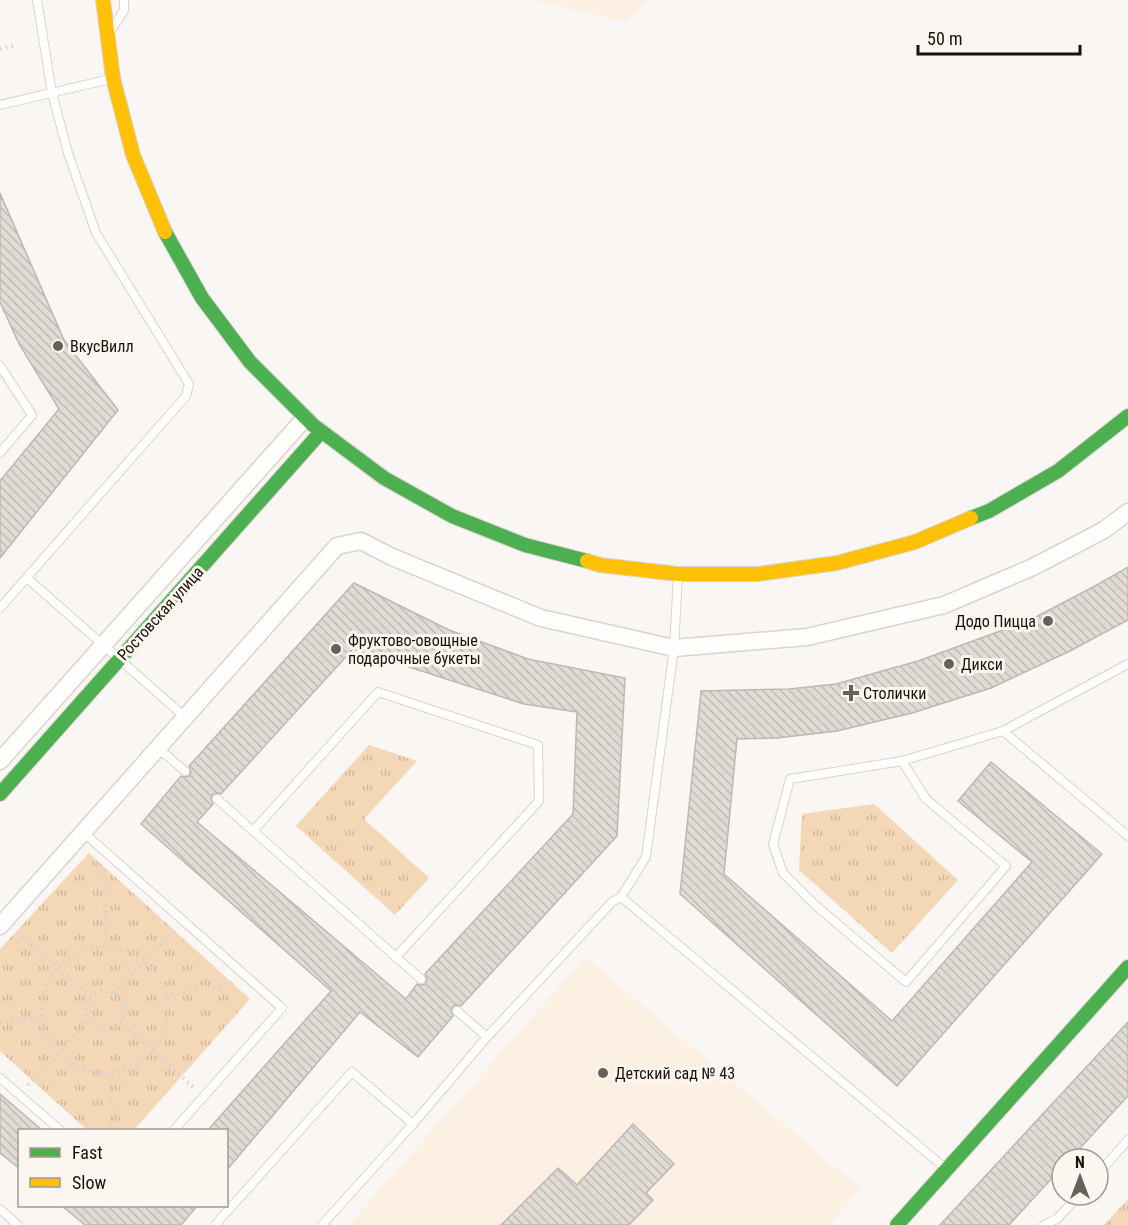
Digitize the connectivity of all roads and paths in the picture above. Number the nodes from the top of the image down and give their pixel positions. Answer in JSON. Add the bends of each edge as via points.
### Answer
{"nodes":[{"id":1,"x":37,"y":0,"type":"edge"},
{"id":2,"x":103,"y":0,"type":"edge"},
{"id":3,"x":123,"y":0,"type":"edge"},
{"id":4,"x":107,"y":38,"type":"junction"},
{"id":5,"x":17,"y":45,"type":"dead end"},
{"id":6,"x":0,"y":49,"type":"edge"},
{"id":7,"x":113,"y":78,"type":"junction"},
{"id":8,"x":52,"y":93,"type":"junction"},
{"id":9,"x":0,"y":105,"type":"edge"},
{"id":10,"x":0,"y":366,"type":"edge"},
{"id":11,"x":1128,"y":416,"type":"edge"},
{"id":12,"x":305,"y":418,"type":"junction"},
{"id":13,"x":321,"y":432,"type":"junction"},
{"id":14,"x":0,"y":453,"type":"edge"},
{"id":15,"x":1128,"y":512,"type":"edge"},
{"id":16,"x":678,"y":574,"type":"junction"},
{"id":17,"x":27,"y":578,"type":"junction"},
{"id":18,"x":0,"y":608,"type":"edge"},
{"id":19,"x":103,"y":645,"type":"junction"},
{"id":20,"x":674,"y":648,"type":"junction"},
{"id":21,"x":119,"y":660,"type":"junction"},
{"id":22,"x":1128,"y":664,"type":"edge"},
{"id":23,"x":185,"y":717,"type":"junction"},
{"id":24,"x":1003,"y":731,"type":"junction"},
{"id":25,"x":158,"y":748,"type":"junction"},
{"id":26,"x":0,"y":761,"type":"edge"},
{"id":27,"x":902,"y":761,"type":"junction"},
{"id":28,"x":184,"y":771,"type":"dead end"},
{"id":29,"x":0,"y":794,"type":"edge"},
{"id":30,"x":217,"y":799,"type":"dead end"},
{"id":31,"x":253,"y":831,"type":"junction"},
{"id":32,"x":83,"y":832,"type":"junction"},
{"id":33,"x":1128,"y":836,"type":"edge"},
{"id":34,"x":104,"y":850,"type":"junction"},
{"id":35,"x":621,"y":897,"type":"junction"},
{"id":36,"x":184,"y":921,"type":"junction"},
{"id":37,"x":2,"y":924,"type":"edge"},
{"id":38,"x":107,"y":947,"type":"junction"},
{"id":39,"x":396,"y":957,"type":"junction"},
{"id":40,"x":145,"y":962,"type":"junction"},
{"id":41,"x":1128,"y":966,"type":"edge"},
{"id":42,"x":58,"y":968,"type":"junction"},
{"id":43,"x":421,"y":979,"type":"dead end"},
{"id":44,"x":251,"y":980,"type":"junction"},
{"id":45,"x":115,"y":993,"type":"junction"},
{"id":46,"x":166,"y":995,"type":"junction"},
{"id":47,"x":91,"y":997,"type":"junction"},
{"id":48,"x":457,"y":1011,"type":"dead end"},
{"id":49,"x":42,"y":1016,"type":"junction"},
{"id":50,"x":89,"y":1020,"type":"junction"},
{"id":51,"x":120,"y":1022,"type":"junction"},
{"id":52,"x":0,"y":1023,"type":"edge"},
{"id":53,"x":487,"y":1037,"type":"junction"},
{"id":54,"x":152,"y":1051,"type":"junction"},
{"id":55,"x":59,"y":1052,"type":"junction"},
{"id":56,"x":111,"y":1072,"type":"junction"},
{"id":57,"x":0,"y":1078,"type":"edge"},
{"id":58,"x":19,"y":1095,"type":"junction"},
{"id":59,"x":204,"y":1096,"type":"junction"},
{"id":60,"x":413,"y":1124,"type":"junction"},
{"id":61,"x":58,"y":1129,"type":"edge"},
{"id":62,"x":112,"y":1129,"type":"edge"},
{"id":63,"x":176,"y":1129,"type":"edge"},
{"id":64,"x":1128,"y":1140,"type":"edge"},
{"id":65,"x":1110,"y":1160,"type":"edge"},
{"id":66,"x":947,"y":1170,"type":"junction"},
{"id":67,"x":1068,"y":1207,"type":"edge"},
{"id":68,"x":0,"y":1209,"type":"edge"},
{"id":69,"x":18,"y":1225,"type":"edge"},
{"id":70,"x":215,"y":1225,"type":"edge"},
{"id":71,"x":321,"y":1225,"type":"edge"},
{"id":72,"x":897,"y":1225,"type":"edge"},
{"id":73,"x":1044,"y":1225,"type":"edge"}],
"edges":[{"from":1,"to":8,"type":"lane"},
{"from":2,"to":4,"type":"street"},
{"from":3,"to":4,"type":"lane","via":[[124,10]]},
{"from":4,"to":7,"type":"street"},
{"from":5,"to":6,"type":"path"},
{"from":7,"to":8,"type":"lane"},
{"from":7,"to":12,"type":"street","via":[[133,155],[179,259],[202,298],[250,362]]},
{"from":8,"to":9,"type":"lane"},
{"from":8,"to":17,"type":"lane","via":[[96,233],[189,384],[186,396]]},
{"from":10,"to":14,"type":"lane","via":[[32,415]]},
{"from":11,"to":16,"type":"street","via":[[1058,471],[988,511],[915,542],[837,563],[758,574]]},
{"from":12,"to":13,"type":"street"},
{"from":12,"to":19,"type":"street","name":"Ростовская улица"},
{"from":13,"to":16,"type":"street","via":[[384,478],[452,516],[494,533],[600,565]]},
{"from":13,"to":21,"type":"street","name":"Ростовская улица"},
{"from":15,"to":20,"type":"street","via":[[1104,530],[1033,567],[944,604],[807,637]]},
{"from":16,"to":20,"type":"lane"},
{"from":17,"to":18,"type":"lane"},
{"from":17,"to":19,"type":"lane"},
{"from":19,"to":21,"type":"lane"},
{"from":19,"to":26,"type":"street","name":"Ростовская улица"},
{"from":20,"to":23,"type":"street","via":[[541,618],[361,541],[337,546]]},
{"from":20,"to":35,"type":"lane","via":[[646,857]]},
{"from":21,"to":23,"type":"lane"},
{"from":21,"to":29,"type":"street","name":"Ростовская улица"},
{"from":22,"to":24,"type":"lane"},
{"from":23,"to":25,"type":"street"},
{"from":24,"to":27,"type":"lane"},
{"from":24,"to":33,"type":"lane"},
{"from":25,"to":28,"type":"lane"},
{"from":25,"to":32,"type":"street"},
{"from":27,"to":27,"type":"lane","via":[[790,778],[773,844],[783,873],[906,982],[1006,866],[926,799]]},
{"from":30,"to":31,"type":"lane"},
{"from":31,"to":39,"type":"lane"},
{"from":31,"to":39,"type":"lane","via":[[378,692],[538,745],[539,801]]},
{"from":32,"to":34,"type":"lane"},
{"from":32,"to":37,"type":"street"},
{"from":34,"to":36,"type":"lane"},
{"from":34,"to":38,"type":"path"},
{"from":35,"to":53,"type":"lane","via":[[612,902]]},
{"from":35,"to":66,"type":"lane"},
{"from":36,"to":40,"type":"path"},
{"from":36,"to":44,"type":"lane"},
{"from":37,"to":42,"type":"path"},
{"from":38,"to":40,"type":"path","via":[[137,955]]},
{"from":38,"to":42,"type":"path","via":[[74,955]]},
{"from":39,"to":43,"type":"lane"},
{"from":40,"to":45,"type":"path"},
{"from":40,"to":46,"type":"path","via":[[160,978]]},
{"from":41,"to":66,"type":"street"},
{"from":42,"to":47,"type":"path"},
{"from":42,"to":49,"type":"path","via":[[44,993]]},
{"from":44,"to":46,"type":"path"},
{"from":44,"to":59,"type":"lane","via":[[282,1008]]},
{"from":45,"to":47,"type":"path","via":[[105,991]]},
{"from":45,"to":51,"type":"path","via":[[124,1005]]},
{"from":46,"to":54,"type":"path","via":[[166,1026]]},
{"from":47,"to":50,"type":"path","via":[[86,1005]]},
{"from":48,"to":53,"type":"lane"},
{"from":49,"to":52,"type":"path"},
{"from":49,"to":55,"type":"path","via":[[50,1042]]},
{"from":50,"to":51,"type":"path","via":[[95,1027],[105,1029]]},
{"from":50,"to":55,"type":"path"},
{"from":51,"to":54,"type":"path"},
{"from":53,"to":60,"type":"lane"},
{"from":54,"to":56,"type":"path","via":[[137,1065]]},
{"from":54,"to":59,"type":"path"},
{"from":55,"to":56,"type":"path","via":[[89,1071]]},
{"from":55,"to":58,"type":"path"},
{"from":56,"to":62,"type":"path"},
{"from":57,"to":58,"type":"lane"},
{"from":58,"to":61,"type":"lane"},
{"from":59,"to":63,"type":"lane"},
{"from":60,"to":70,"type":"lane","via":[[352,1072]]},
{"from":60,"to":71,"type":"lane"},
{"from":64,"to":65,"type":"lane"},
{"from":66,"to":72,"type":"street"},
{"from":67,"to":73,"type":"lane","via":[[1058,1219]]},
{"from":68,"to":69,"type":"lane"}]}
